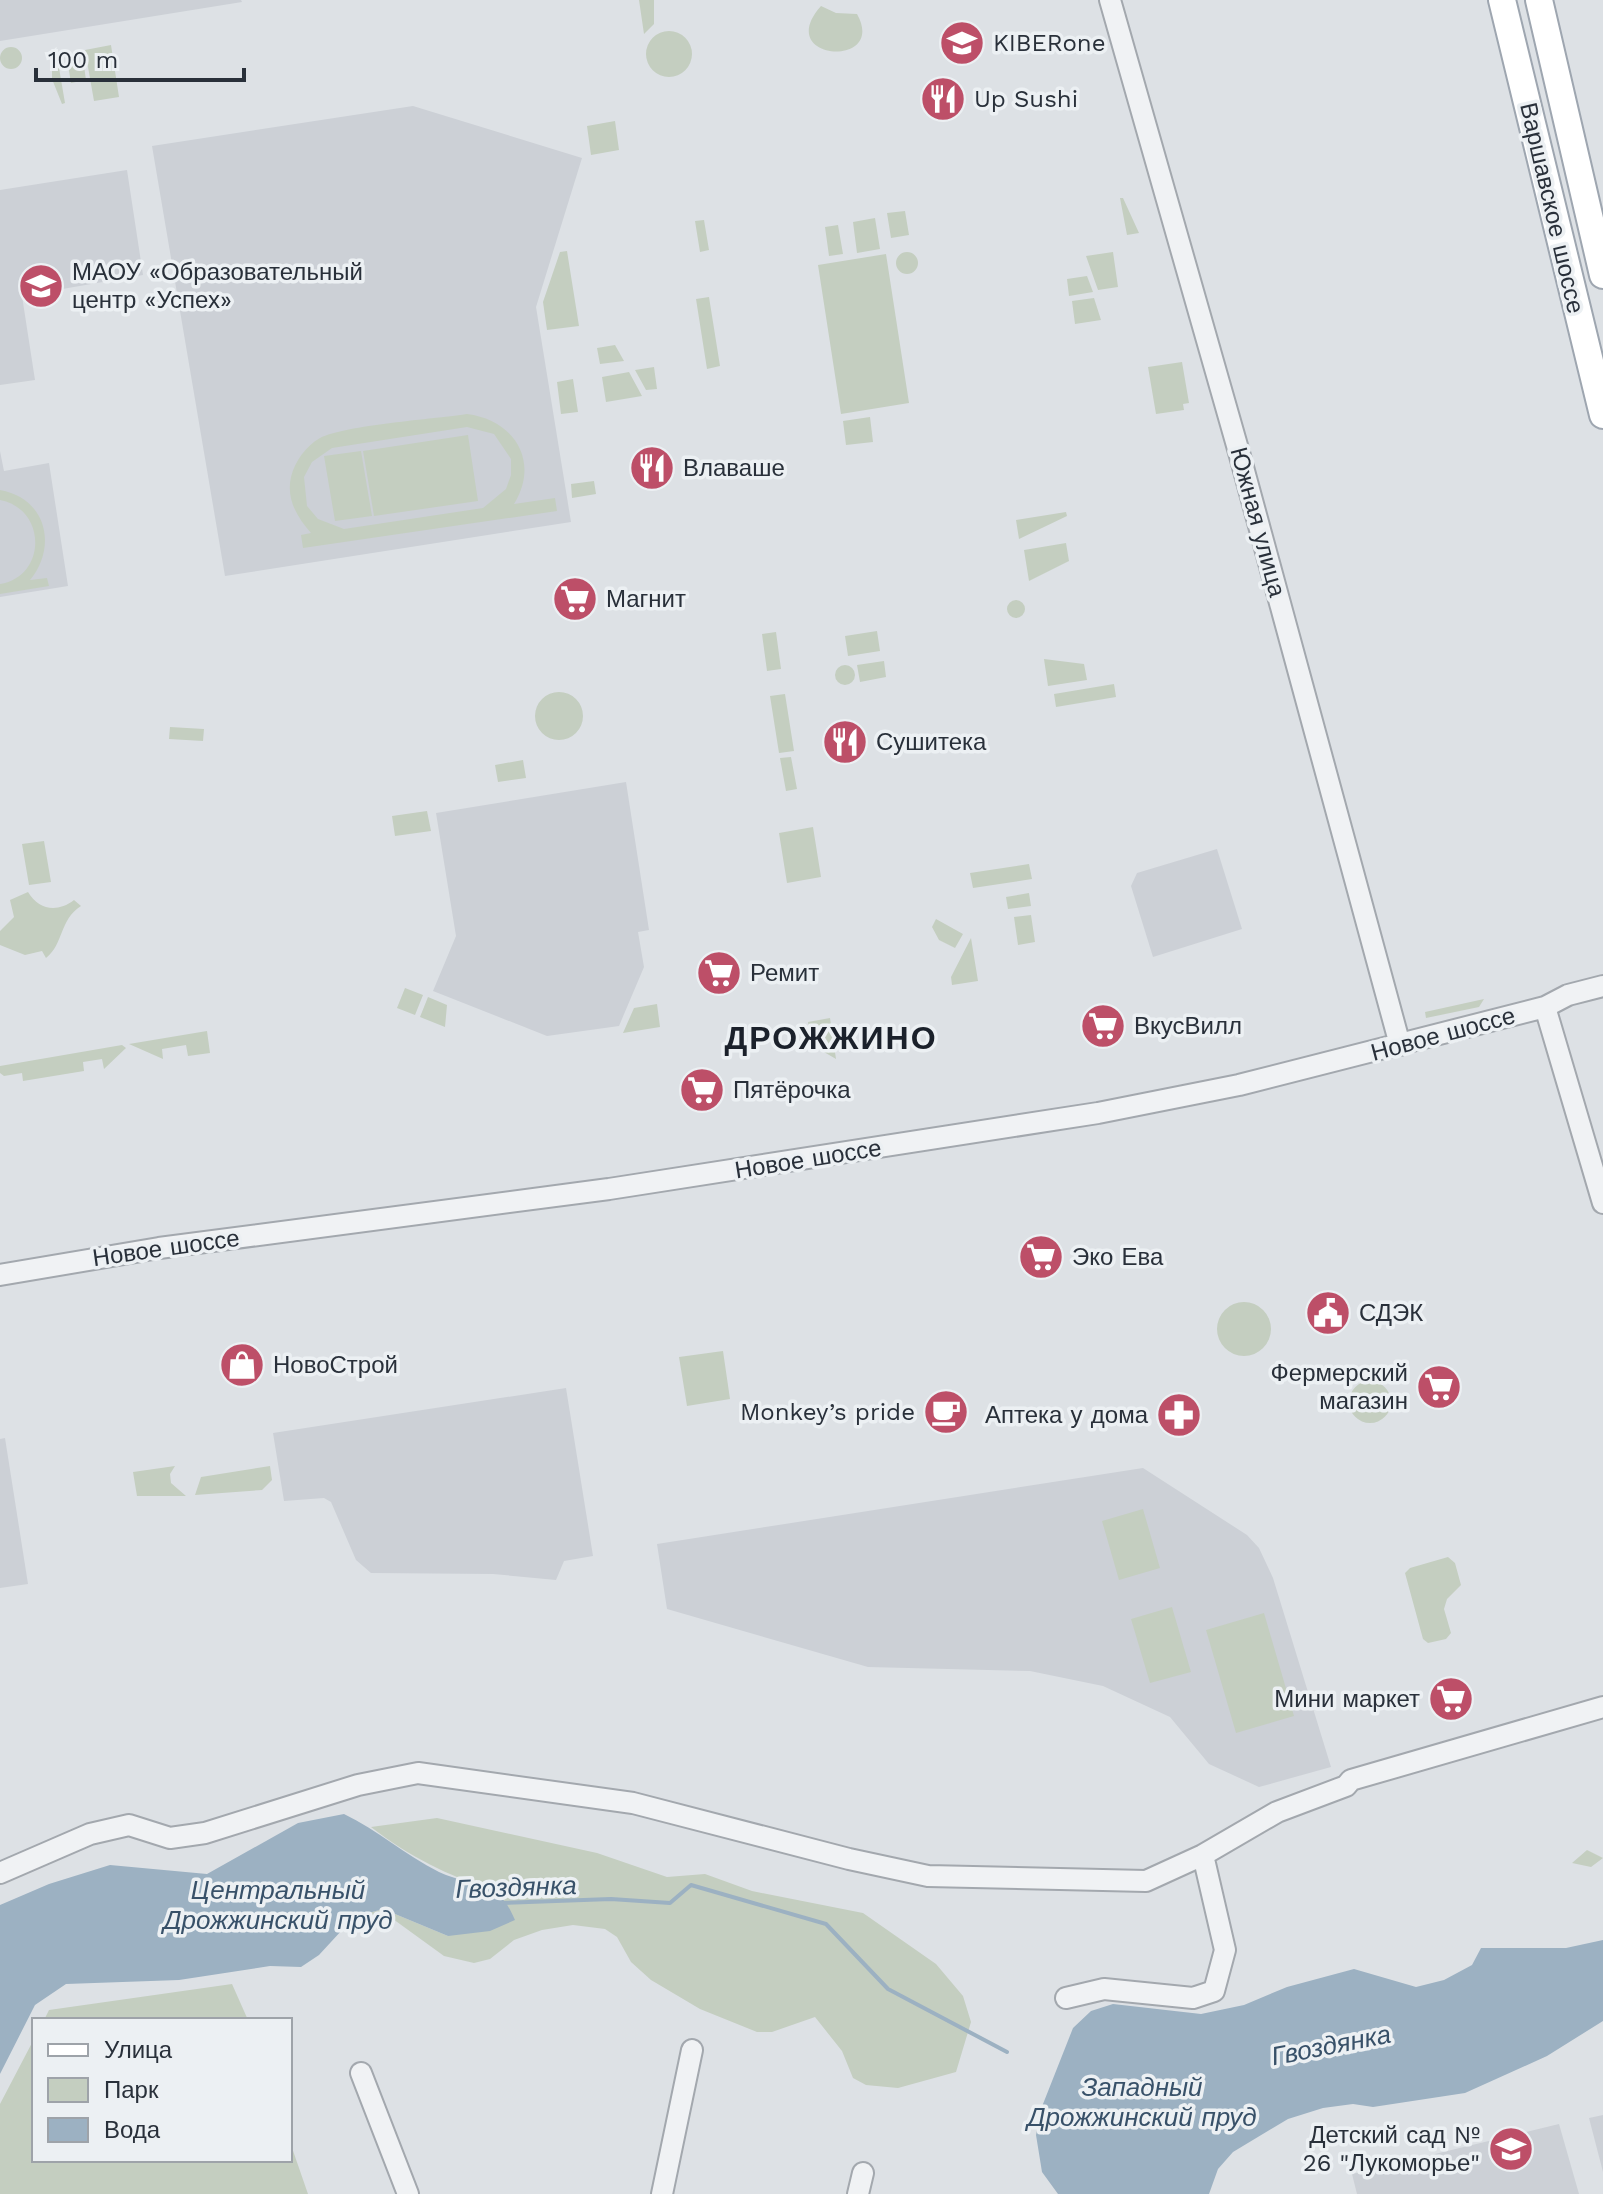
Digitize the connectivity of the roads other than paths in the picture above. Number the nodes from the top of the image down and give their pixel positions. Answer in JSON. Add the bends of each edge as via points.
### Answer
{"nodes":[{"id":1,"x":1110,"y":0,"type":"edge"},
{"id":2,"x":1502,"y":0,"type":"edge"},
{"id":3,"x":1539,"y":0,"type":"edge"},
{"id":4,"x":1603,"y":275,"type":"edge"},
{"id":5,"x":1603,"y":415,"type":"edge"},
{"id":6,"x":1603,"y":986,"type":"edge"},
{"id":7,"x":1545,"y":1007,"type":"junction"},
{"id":8,"x":1400,"y":1045,"type":"junction"},
{"id":9,"x":1603,"y":1203,"type":"edge"},
{"id":10,"x":0,"y":1275,"type":"edge"},
{"id":11,"x":1603,"y":1707,"type":"edge"},
{"id":12,"x":1203,"y":1855,"type":"junction"},
{"id":13,"x":0,"y":1873,"type":"edge"},
{"id":14,"x":1066,"y":1998,"type":"dead end"},
{"id":15,"x":692,"y":2050,"type":"dead end"},
{"id":16,"x":361,"y":2073,"type":"dead end"},
{"id":17,"x":863,"y":2173,"type":"dead end"},
{"id":18,"x":408,"y":2194,"type":"edge"},
{"id":19,"x":662,"y":2194,"type":"edge"},
{"id":20,"x":858,"y":2194,"type":"edge"}],
"edges":[{"from":1,"to":8,"type":"street","name":"Южная улица"},
{"from":2,"to":5,"type":"main road","name":"Варшавское шоссе"},
{"from":3,"to":4,"type":"main road","name":"Варшавское шоссе"},
{"from":6,"to":7,"type":"street","name":"Новое шоссе"},
{"from":7,"to":8,"type":"street","name":"Новое шоссе"},
{"from":7,"to":9,"type":"street"},
{"from":8,"to":10,"type":"street","name":"Новое шоссе","via":[[1098,1113],[625,1187],[159,1248]]},
{"from":11,"to":12,"type":"street","via":[[1351,1780],[1277,1812]]},
{"from":12,"to":13,"type":"street","via":[[1146,1881],[928,1876],[633,1803],[418,1773],[358,1785],[205,1833],[170,1838],[129,1825],[90,1834]]},
{"from":12,"to":14,"type":"street","via":[[1225,1950],[1214,1991],[1193,1998],[1104,1989]]},
{"from":15,"to":19,"type":"street"},
{"from":16,"to":18,"type":"street"},
{"from":17,"to":20,"type":"street"}]}
